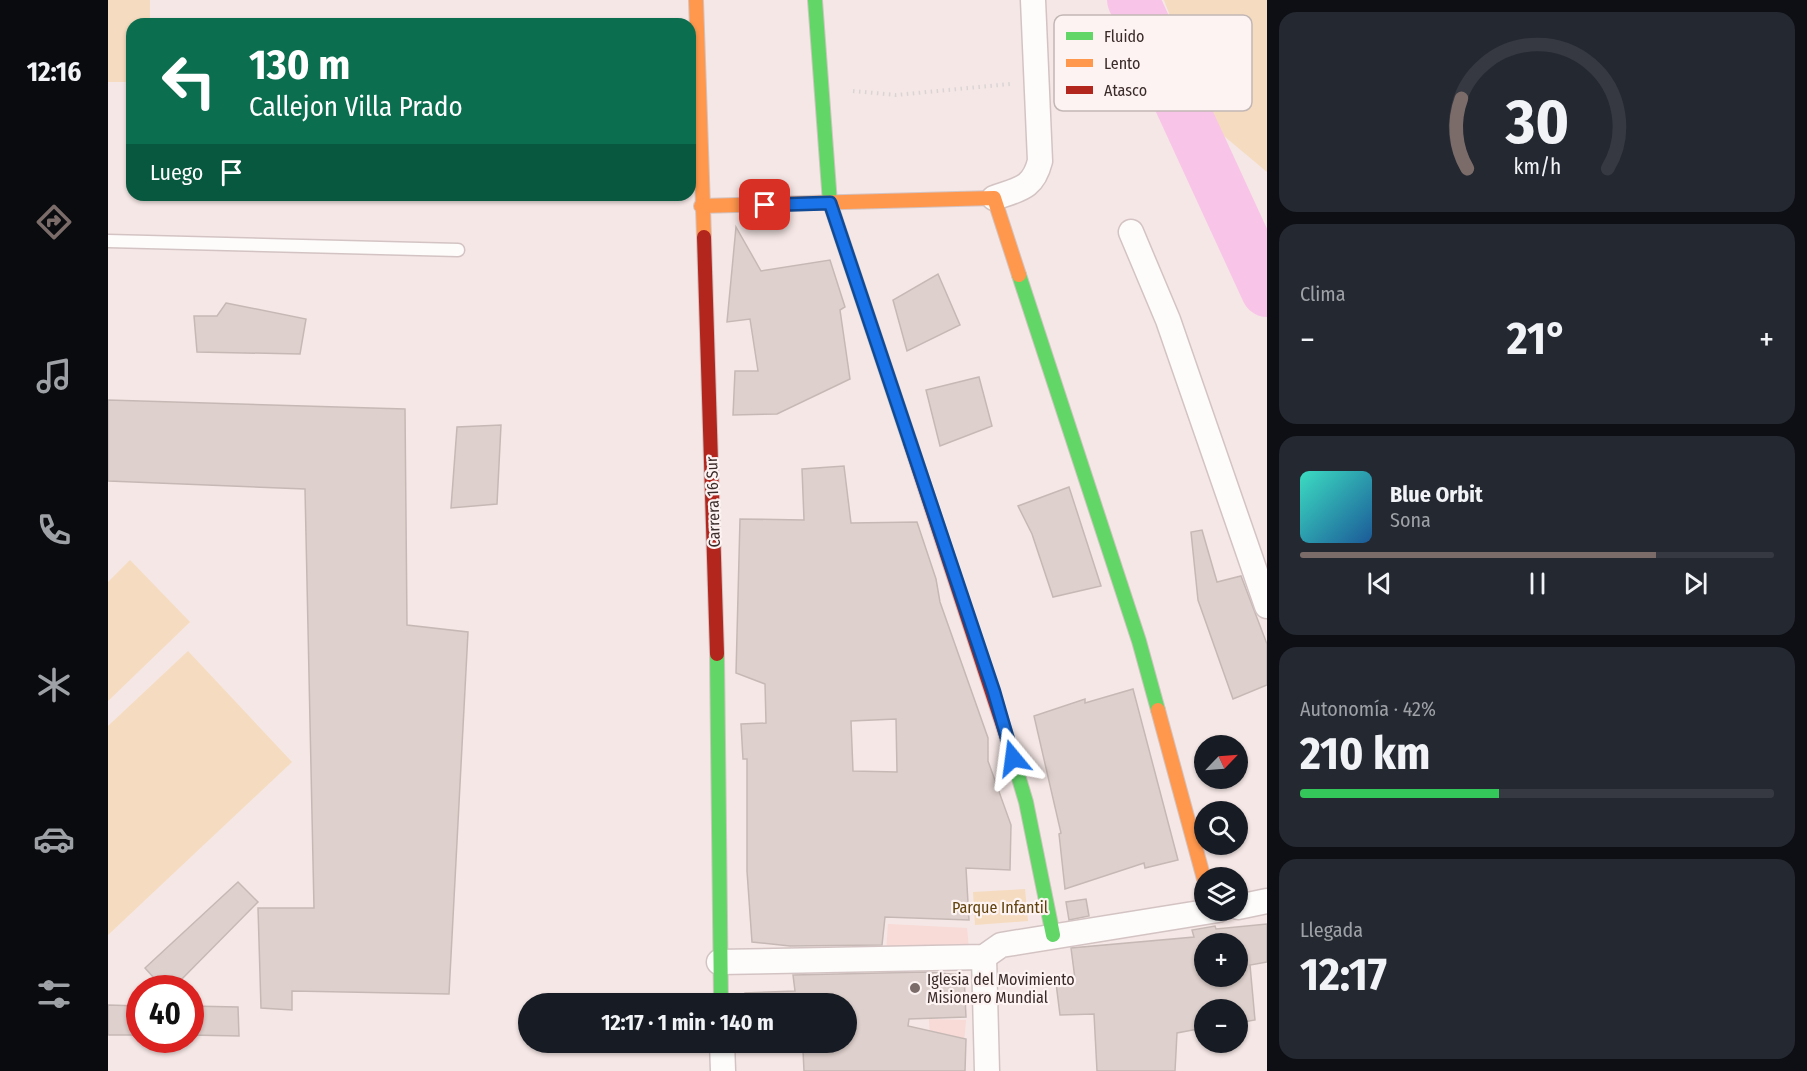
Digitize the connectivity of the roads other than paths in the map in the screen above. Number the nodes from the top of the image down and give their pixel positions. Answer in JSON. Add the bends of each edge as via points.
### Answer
{"nodes":[{"id":1,"x":696,"y":0,"type":"edge"},
{"id":2,"x":815,"y":0,"type":"edge"},
{"id":3,"x":1033,"y":0,"type":"edge"},
{"id":4,"x":994,"y":198,"type":"junction"},
{"id":5,"x":830,"y":203,"type":"junction"},
{"id":6,"x":701,"y":206,"type":"junction"},
{"id":7,"x":1131,"y":232,"type":"dead end"},
{"id":8,"x":108,"y":241,"type":"edge"},
{"id":9,"x":458,"y":250,"type":"dead end"},
{"id":10,"x":1267,"y":606,"type":"edge"},
{"id":11,"x":1201,"y":867,"type":"edge"},
{"id":12,"x":1267,"y":902,"type":"edge"},
{"id":13,"x":1248,"y":905,"type":"edge"},
{"id":14,"x":1194,"y":914,"type":"edge"},
{"id":15,"x":1053,"y":935,"type":"junction"},
{"id":16,"x":984,"y":957,"type":"junction"},
{"id":17,"x":719,"y":962,"type":"junction"},
{"id":18,"x":720,"y":993,"type":"edge"},
{"id":19,"x":722,"y":1053,"type":"edge"},
{"id":20,"x":723,"y":1071,"type":"edge"},
{"id":21,"x":987,"y":1071,"type":"edge"}],
"edges":[{"from":1,"to":6,"type":"street","name":"Carrera 16 Sur"},
{"from":2,"to":5,"type":"street"},
{"from":3,"to":4,"type":"street","via":[[1040,161],[1036,177],[1026,187]]},
{"from":4,"to":5,"type":"street"},
{"from":4,"to":11,"type":"street","via":[[1139,641]]},
{"from":5,"to":6,"type":"street"},
{"from":5,"to":15,"type":"street","via":[[994,692],[1026,802]]},
{"from":6,"to":17,"type":"street","name":"Carrera 16 Sur","via":[[717,605]]},
{"from":7,"to":10,"type":"street","via":[[1168,320]]},
{"from":8,"to":9,"type":"lane"},
{"from":12,"to":13,"type":"street"},
{"from":14,"to":15,"type":"street"},
{"from":15,"to":16,"type":"street","via":[[1001,945]]},
{"from":16,"to":17,"type":"street"},
{"from":16,"to":21,"type":"street"},
{"from":17,"to":18,"type":"street","name":"Carrera 16 Sur"},
{"from":19,"to":20,"type":"street"}]}
